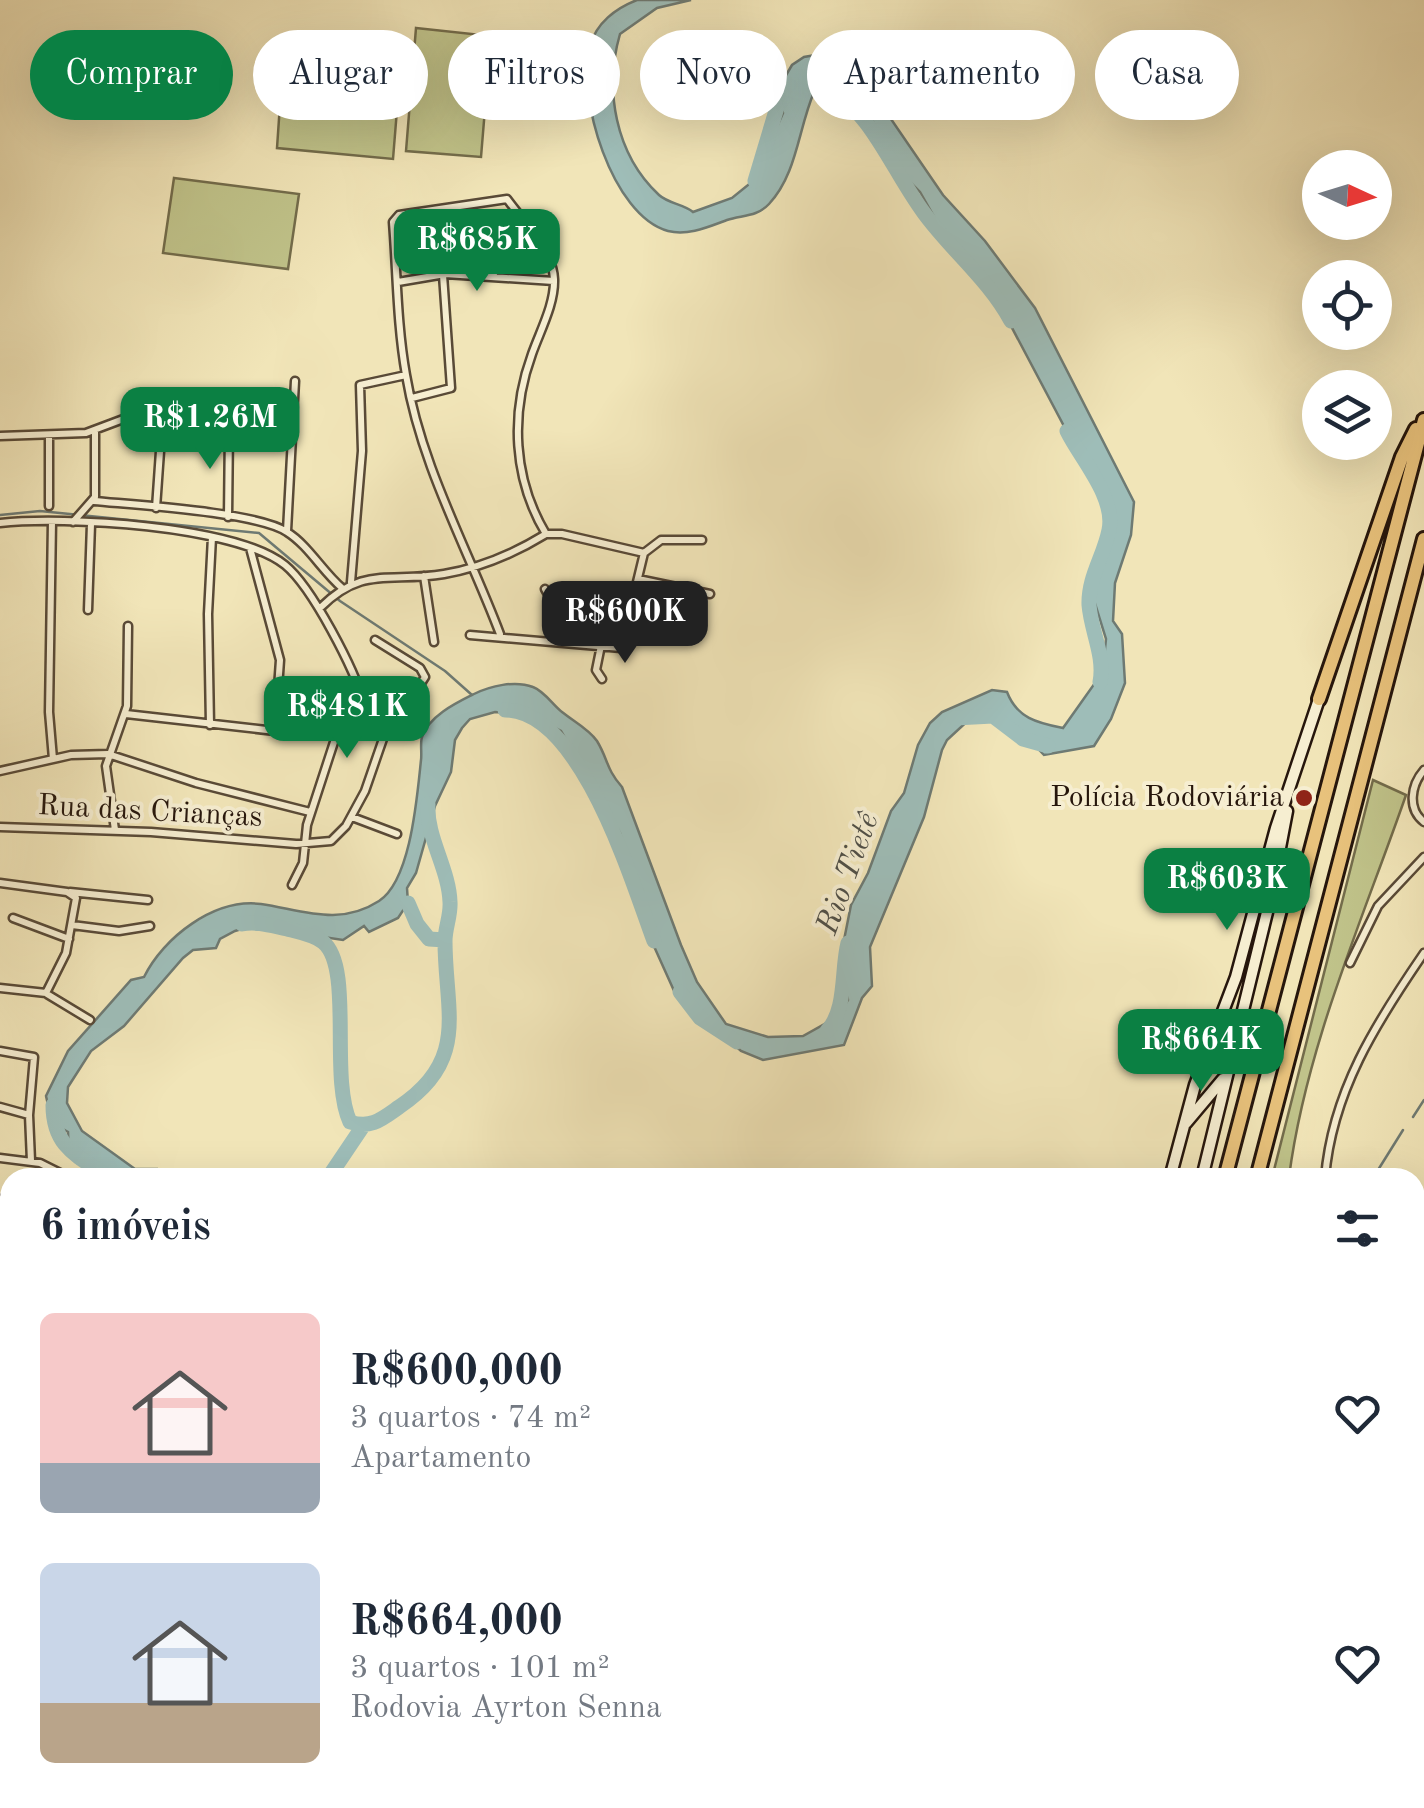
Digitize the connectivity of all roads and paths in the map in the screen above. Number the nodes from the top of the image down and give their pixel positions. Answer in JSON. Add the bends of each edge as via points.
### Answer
{"nodes":[{"id":1,"x":396,"y":254,"type":"junction"},
{"id":2,"x":443,"y":274,"type":"junction"},
{"id":3,"x":494,"y":277,"type":"junction"},
{"id":4,"x":554,"y":281,"type":"junction"},
{"id":5,"x":398,"y":282,"type":"junction"},
{"id":6,"x":406,"y":375,"type":"junction"},
{"id":7,"x":295,"y":380,"type":"dead end"},
{"id":8,"x":412,"y":398,"type":"junction"},
{"id":9,"x":1424,"y":417,"type":"edge"},
{"id":10,"x":162,"y":423,"type":"junction"},
{"id":11,"x":229,"y":428,"type":"junction"},
{"id":12,"x":293,"y":428,"type":"junction"},
{"id":13,"x":95,"y":430,"type":"junction"},
{"id":14,"x":49,"y":435,"type":"junction"},
{"id":15,"x":0,"y":436,"type":"edge"},
{"id":16,"x":94,"y":501,"type":"junction"},
{"id":17,"x":49,"y":506,"type":"dead end"},
{"id":18,"x":156,"y":508,"type":"junction"},
{"id":19,"x":228,"y":517,"type":"junction"},
{"id":20,"x":74,"y":520,"type":"junction"},
{"id":21,"x":52,"y":521,"type":"junction"},
{"id":22,"x":0,"y":523,"type":"edge"},
{"id":23,"x":91,"y":524,"type":"junction"},
{"id":24,"x":287,"y":531,"type":"junction"},
{"id":25,"x":546,"y":534,"type":"junction"},
{"id":26,"x":212,"y":537,"type":"junction"},
{"id":27,"x":1424,"y":539,"type":"edge"},
{"id":28,"x":702,"y":540,"type":"dead end"},
{"id":29,"x":250,"y":548,"type":"junction"},
{"id":30,"x":644,"y":553,"type":"junction"},
{"id":31,"x":475,"y":566,"type":"junction"},
{"id":32,"x":424,"y":576,"type":"junction"},
{"id":33,"x":638,"y":578,"type":"junction"},
{"id":34,"x":352,"y":582,"type":"junction"},
{"id":35,"x":545,"y":589,"type":"dead end"},
{"id":36,"x":340,"y":590,"type":"junction"},
{"id":37,"x":710,"y":594,"type":"dead end"},
{"id":38,"x":554,"y":605,"type":"junction"},
{"id":39,"x":323,"y":606,"type":"junction"},
{"id":40,"x":88,"y":610,"type":"dead end"},
{"id":41,"x":128,"y":626,"type":"dead end"},
{"id":42,"x":470,"y":634,"type":"dead end"},
{"id":43,"x":500,"y":634,"type":"junction"},
{"id":44,"x":375,"y":640,"type":"dead end"},
{"id":45,"x":556,"y":641,"type":"junction"},
{"id":46,"x":434,"y":642,"type":"dead end"},
{"id":47,"x":602,"y":646,"type":"junction"},
{"id":48,"x":602,"y":679,"type":"dead end"},
{"id":49,"x":1319,"y":699,"type":"joint"},
{"id":50,"x":364,"y":706,"type":"junction"},
{"id":51,"x":126,"y":714,"type":"junction"},
{"id":52,"x":210,"y":725,"type":"junction"},
{"id":53,"x":381,"y":725,"type":"junction"},
{"id":54,"x":108,"y":754,"type":"junction"},
{"id":55,"x":52,"y":758,"type":"junction"},
{"id":56,"x":1424,"y":770,"type":"edge"},
{"id":57,"x":0,"y":771,"type":"edge"},
{"id":58,"x":1296,"y":771,"type":"junction"},
{"id":59,"x":310,"y":812,"type":"junction"},
{"id":60,"x":352,"y":817,"type":"junction"},
{"id":61,"x":1424,"y":822,"type":"edge"},
{"id":62,"x":0,"y":828,"type":"edge"},
{"id":63,"x":115,"y":830,"type":"junction"},
{"id":64,"x":396,"y":834,"type":"dead end"},
{"id":65,"x":301,"y":844,"type":"junction"},
{"id":66,"x":1424,"y":857,"type":"edge"},
{"id":67,"x":0,"y":883,"type":"edge"},
{"id":68,"x":292,"y":885,"type":"dead end"},
{"id":69,"x":72,"y":894,"type":"junction"},
{"id":70,"x":148,"y":900,"type":"dead end"},
{"id":71,"x":14,"y":918,"type":"dead end"},
{"id":72,"x":72,"y":925,"type":"junction"},
{"id":73,"x":150,"y":926,"type":"dead end"},
{"id":74,"x":69,"y":939,"type":"junction"},
{"id":75,"x":1424,"y":953,"type":"edge"},
{"id":76,"x":1350,"y":963,"type":"dead end"},
{"id":77,"x":0,"y":988,"type":"edge"},
{"id":78,"x":46,"y":993,"type":"junction"},
{"id":79,"x":90,"y":1020,"type":"dead end"},
{"id":80,"x":0,"y":1052,"type":"edge"},
{"id":81,"x":1227,"y":1074,"type":"junction"},
{"id":82,"x":0,"y":1107,"type":"edge"},
{"id":83,"x":29,"y":1115,"type":"junction"},
{"id":84,"x":1184,"y":1126,"type":"junction"},
{"id":85,"x":0,"y":1158,"type":"edge"},
{"id":86,"x":31,"y":1161,"type":"junction"},
{"id":87,"x":48,"y":1168,"type":"edge"},
{"id":88,"x":1173,"y":1168,"type":"edge"},
{"id":89,"x":1204,"y":1168,"type":"edge"},
{"id":90,"x":1228,"y":1168,"type":"edge"},
{"id":91,"x":1260,"y":1168,"type":"edge"},
{"id":92,"x":1326,"y":1168,"type":"edge"}],
"edges":[{"from":1,"to":3,"type":"street","via":[[493,250]]},
{"from":1,"to":4,"type":"street","via":[[393,222],[399,214],[507,200],[541,245]]},
{"from":1,"to":5,"type":"street"},
{"from":2,"to":3,"type":"street"},
{"from":2,"to":5,"type":"street"},
{"from":2,"to":8,"type":"street","via":[[451,388]]},
{"from":3,"to":4,"type":"street"},
{"from":4,"to":25,"type":"street","via":[[518,418],[525,490]]},
{"from":5,"to":6,"type":"street"},
{"from":6,"to":8,"type":"street"},
{"from":6,"to":34,"type":"street","via":[[360,385]]},
{"from":7,"to":12,"type":"street"},
{"from":8,"to":31,"type":"street","via":[[433,474]]},
{"from":9,"to":49,"type":"highway","via":[[1402,457]]},
{"from":9,"to":90,"type":"highway"},
{"from":10,"to":11,"type":"street"},
{"from":10,"to":13,"type":"street","via":[[134,415]]},
{"from":10,"to":18,"type":"street"},
{"from":11,"to":12,"type":"street"},
{"from":11,"to":19,"type":"street"},
{"from":12,"to":24,"type":"street"},
{"from":13,"to":14,"type":"street"},
{"from":13,"to":16,"type":"street"},
{"from":14,"to":15,"type":"street"},
{"from":14,"to":17,"type":"street"},
{"from":16,"to":18,"type":"street"},
{"from":16,"to":20,"type":"street"},
{"from":18,"to":19,"type":"street"},
{"from":19,"to":24,"type":"street"},
{"from":20,"to":21,"type":"street"},
{"from":20,"to":23,"type":"street"},
{"from":21,"to":22,"type":"street"},
{"from":21,"to":55,"type":"street"},
{"from":23,"to":26,"type":"street"},
{"from":23,"to":40,"type":"street"},
{"from":24,"to":36,"type":"street"},
{"from":25,"to":30,"type":"street"},
{"from":25,"to":31,"type":"street"},
{"from":26,"to":29,"type":"street"},
{"from":26,"to":52,"type":"street"},
{"from":27,"to":91,"type":"highway"},
{"from":28,"to":30,"type":"street","via":[[662,540]]},
{"from":29,"to":39,"type":"street","via":[[284,564]]},
{"from":29,"to":52,"type":"street","via":[[280,660],[276,729]]},
{"from":30,"to":33,"type":"street"},
{"from":31,"to":32,"type":"street"},
{"from":31,"to":43,"type":"street"},
{"from":32,"to":34,"type":"street"},
{"from":32,"to":46,"type":"street"},
{"from":33,"to":37,"type":"street"},
{"from":33,"to":47,"type":"street","via":[[622,648]]},
{"from":34,"to":36,"type":"street"},
{"from":35,"to":38,"type":"street"},
{"from":36,"to":39,"type":"street"},
{"from":38,"to":45,"type":"street"},
{"from":38,"to":47,"type":"street","via":[[604,611]]},
{"from":39,"to":50,"type":"street"},
{"from":41,"to":51,"type":"street"},
{"from":42,"to":43,"type":"street"},
{"from":43,"to":45,"type":"street"},
{"from":44,"to":53,"type":"street","via":[[425,677],[404,710]]},
{"from":45,"to":47,"type":"street"},
{"from":47,"to":48,"type":"street","via":[[596,670]]},
{"from":49,"to":58,"type":"street"},
{"from":50,"to":53,"type":"street"},
{"from":50,"to":59,"type":"street","via":[[335,739]]},
{"from":51,"to":52,"type":"street"},
{"from":51,"to":54,"type":"street"},
{"from":53,"to":60,"type":"street","via":[[383,740]]},
{"from":54,"to":55,"type":"street"},
{"from":54,"to":59,"type":"street"},
{"from":54,"to":63,"type":"street"},
{"from":55,"to":57,"type":"street"},
{"from":56,"to":61,"type":"street","via":[[1413,804]]},
{"from":58,"to":81,"type":"street"},
{"from":58,"to":84,"type":"street"},
{"from":59,"to":65,"type":"street"},
{"from":60,"to":64,"type":"street"},
{"from":60,"to":65,"type":"street","via":[[331,841]]},
{"from":62,"to":63,"type":"street","name":"Rua das Crianças"},
{"from":63,"to":65,"type":"street","name":"Rua das Crianças"},
{"from":65,"to":68,"type":"street","via":[[303,863]]},
{"from":66,"to":76,"type":"street","via":[[1378,906]]},
{"from":67,"to":69,"type":"street"},
{"from":69,"to":70,"type":"street"},
{"from":69,"to":72,"type":"street"},
{"from":71,"to":74,"type":"street"},
{"from":72,"to":73,"type":"street","via":[[119,931]]},
{"from":72,"to":74,"type":"street"},
{"from":74,"to":78,"type":"street"},
{"from":75,"to":92,"type":"street","via":[[1378,1023],[1340,1102]]},
{"from":77,"to":78,"type":"street"},
{"from":78,"to":79,"type":"street"},
{"from":80,"to":83,"type":"street","via":[[32,1057]]},
{"from":81,"to":84,"type":"street"},
{"from":81,"to":89,"type":"street"},
{"from":82,"to":83,"type":"street"},
{"from":83,"to":86,"type":"street"},
{"from":84,"to":88,"type":"street"},
{"from":85,"to":86,"type":"street"},
{"from":86,"to":87,"type":"street"}]}
